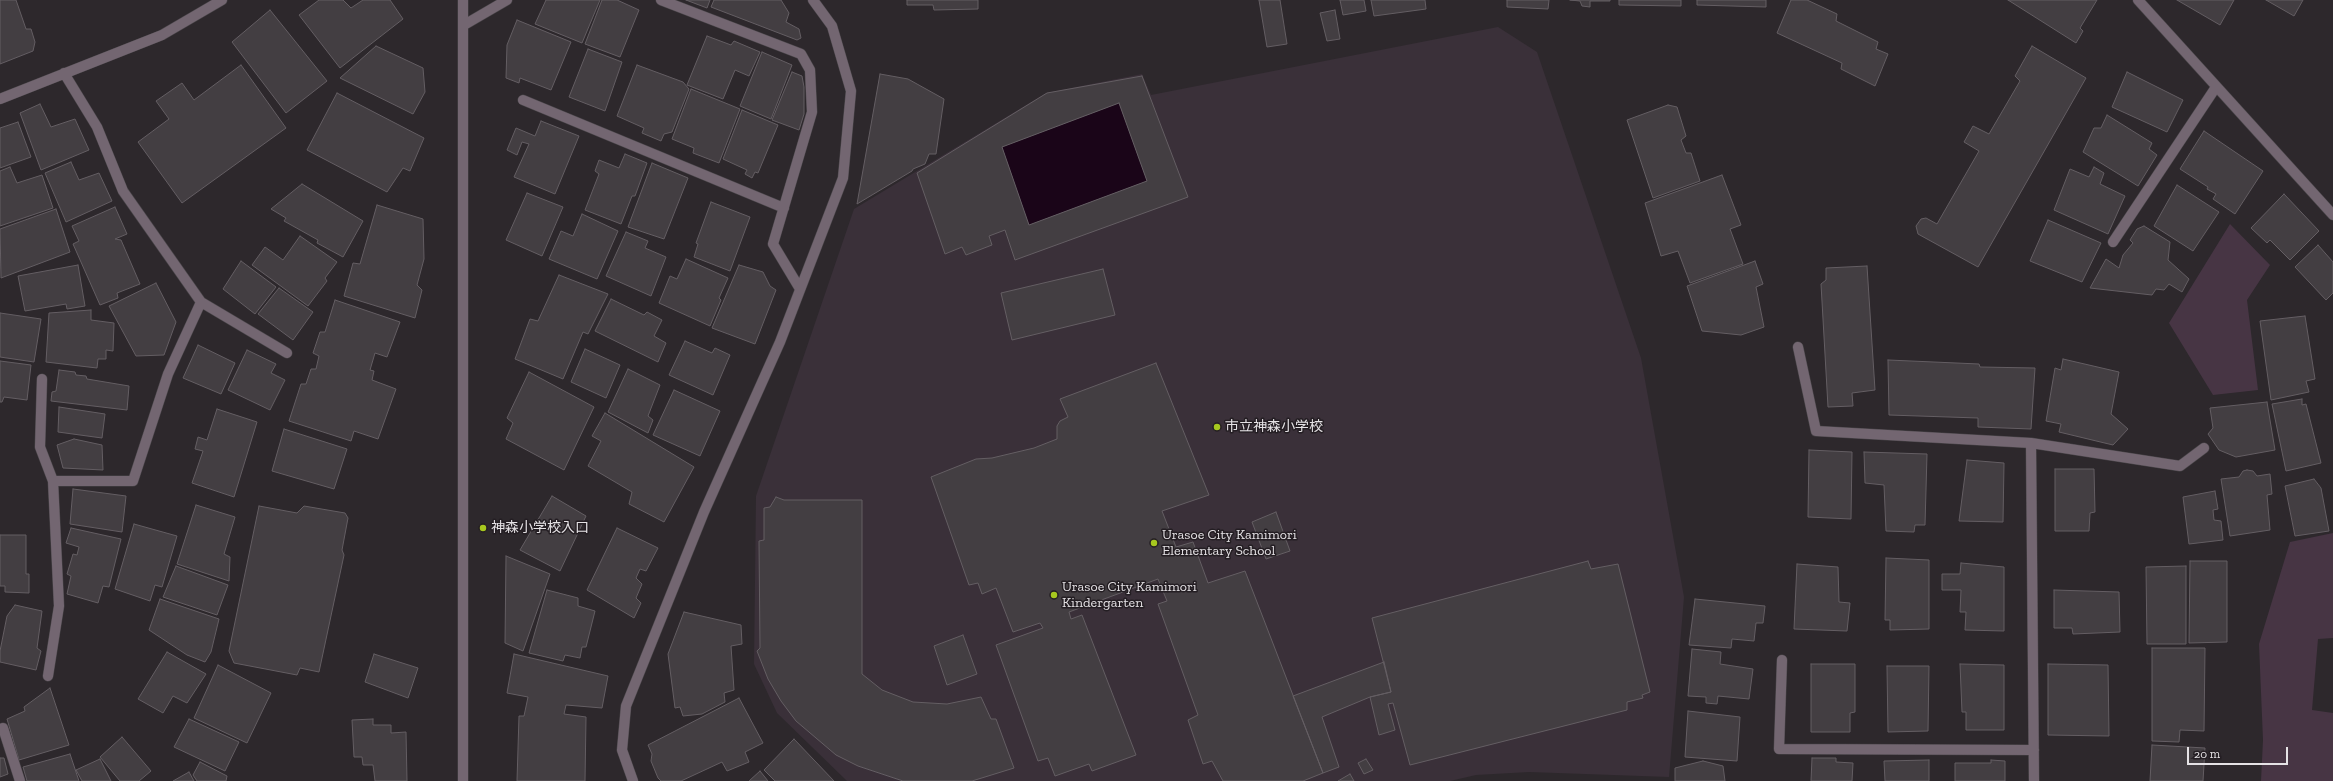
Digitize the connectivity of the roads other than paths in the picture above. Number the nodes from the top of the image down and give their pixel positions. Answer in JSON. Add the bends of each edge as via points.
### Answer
{"nodes":[{"id":1,"x":222,"y":0,"type":"edge"},
{"id":2,"x":464,"y":0,"type":"edge"},
{"id":3,"x":507,"y":0,"type":"edge"},
{"id":4,"x":661,"y":0,"type":"edge"},
{"id":5,"x":813,"y":0,"type":"edge"},
{"id":6,"x":2138,"y":0,"type":"edge"},
{"id":7,"x":464,"y":25,"type":"junction"},
{"id":8,"x":64,"y":74,"type":"junction"},
{"id":9,"x":2216,"y":87,"type":"junction"},
{"id":10,"x":0,"y":99,"type":"edge"},
{"id":11,"x":522,"y":100,"type":"dead end"},
{"id":12,"x":784,"y":208,"type":"junction"},
{"id":13,"x":2333,"y":215,"type":"edge"},
{"id":14,"x":2113,"y":242,"type":"dead end"},
{"id":15,"x":800,"y":289,"type":"junction"},
{"id":16,"x":201,"y":302,"type":"junction"},
{"id":17,"x":1798,"y":347,"type":"dead end"},
{"id":18,"x":287,"y":353,"type":"dead end"},
{"id":19,"x":42,"y":379,"type":"dead end"},
{"id":20,"x":2031,"y":443,"type":"junction"},
{"id":21,"x":2204,"y":448,"type":"dead end"},
{"id":22,"x":53,"y":481,"type":"junction"},
{"id":23,"x":1782,"y":660,"type":"dead end"},
{"id":24,"x":48,"y":676,"type":"dead end"},
{"id":25,"x":3,"y":728,"type":"dead end"},
{"id":26,"x":2034,"y":750,"type":"junction"},
{"id":27,"x":20,"y":781,"type":"edge"},
{"id":28,"x":463,"y":781,"type":"edge"},
{"id":29,"x":633,"y":781,"type":"edge"},
{"id":30,"x":2034,"y":781,"type":"edge"}],
"edges":[{"from":1,"to":8,"type":"street","via":[[162,35]]},
{"from":2,"to":7,"type":"street"},
{"from":3,"to":7,"type":"street"},
{"from":4,"to":12,"type":"street","via":[[801,54],[810,70],[812,112]]},
{"from":5,"to":15,"type":"street","via":[[832,26],[851,91],[843,178]]},
{"from":6,"to":9,"type":"street"},
{"from":7,"to":28,"type":"street"},
{"from":8,"to":10,"type":"street"},
{"from":8,"to":16,"type":"street","via":[[97,127],[122,191]]},
{"from":9,"to":13,"type":"street"},
{"from":9,"to":14,"type":"street"},
{"from":11,"to":12,"type":"street"},
{"from":12,"to":15,"type":"street","via":[[773,244]]},
{"from":15,"to":29,"type":"street","via":[[780,342],[704,512],[626,706],[622,750]]},
{"from":16,"to":18,"type":"street"},
{"from":16,"to":22,"type":"street","via":[[168,374],[133,481]]},
{"from":17,"to":20,"type":"street","via":[[1816,431]]},
{"from":19,"to":22,"type":"street","via":[[40,447]]},
{"from":20,"to":21,"type":"street","via":[[2180,466]]},
{"from":20,"to":26,"type":"street"},
{"from":22,"to":24,"type":"street","via":[[59,606]]},
{"from":23,"to":26,"type":"street","via":[[1779,749]]},
{"from":25,"to":27,"type":"street"},
{"from":26,"to":30,"type":"street"}]}
